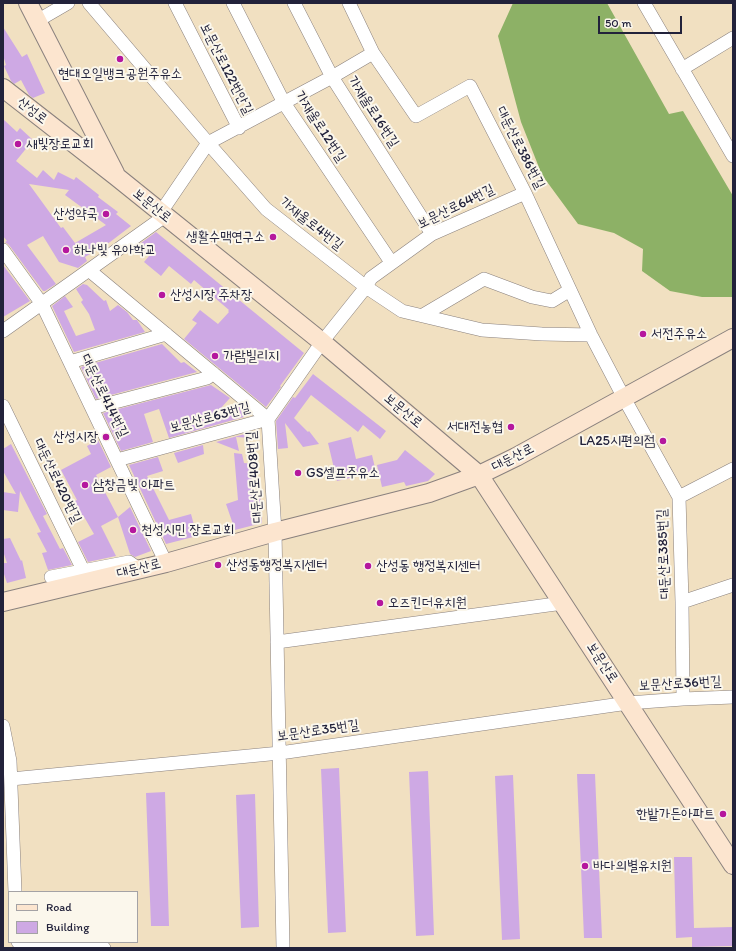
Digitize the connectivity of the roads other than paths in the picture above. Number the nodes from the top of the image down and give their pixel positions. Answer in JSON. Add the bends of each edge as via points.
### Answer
{"nodes":[{"id":1,"x":28,"y":3,"type":"edge"},
{"id":2,"x":68,"y":3,"type":"edge"},
{"id":3,"x":89,"y":3,"type":"edge"},
{"id":4,"x":175,"y":3,"type":"edge"},
{"id":5,"x":233,"y":3,"type":"edge"},
{"id":6,"x":294,"y":3,"type":"edge"},
{"id":7,"x":349,"y":3,"type":"edge"},
{"id":8,"x":644,"y":3,"type":"edge"},
{"id":9,"x":37,"y":21,"type":"junction"},
{"id":10,"x":733,"y":38,"type":"edge"},
{"id":11,"x":373,"y":53,"type":"junction"},
{"id":12,"x":682,"y":69,"type":"junction"},
{"id":13,"x":332,"y":77,"type":"junction"},
{"id":14,"x":3,"y":88,"type":"edge"},
{"id":15,"x":284,"y":103,"type":"junction"},
{"id":16,"x":239,"y":128,"type":"junction"},
{"id":17,"x":208,"y":143,"type":"junction"},
{"id":18,"x":733,"y":156,"type":"edge"},
{"id":19,"x":117,"y":177,"type":"junction"},
{"id":20,"x":525,"y":192,"type":"junction"},
{"id":21,"x":163,"y":214,"type":"junction"},
{"id":22,"x":432,"y":234,"type":"junction"},
{"id":23,"x":3,"y":250,"type":"edge"},
{"id":24,"x":392,"y":262,"type":"junction"},
{"id":25,"x":90,"y":271,"type":"junction"},
{"id":26,"x":366,"y":287,"type":"junction"},
{"id":27,"x":570,"y":290,"type":"junction"},
{"id":28,"x":45,"y":309,"type":"junction"},
{"id":29,"x":423,"y":315,"type":"junction"},
{"id":30,"x":3,"y":331,"type":"edge"},
{"id":31,"x":166,"y":334,"type":"junction"},
{"id":32,"x":591,"y":335,"type":"junction"},
{"id":33,"x":733,"y":338,"type":"edge"},
{"id":34,"x":322,"y":342,"type":"junction"},
{"id":35,"x":70,"y":362,"type":"junction"},
{"id":36,"x":213,"y":373,"type":"junction"},
{"id":37,"x":624,"y":398,"type":"junction"},
{"id":38,"x":3,"y":406,"type":"edge"},
{"id":39,"x":92,"y":408,"type":"junction"},
{"id":40,"x":268,"y":419,"type":"junction"},
{"id":41,"x":117,"y":460,"type":"junction"},
{"id":42,"x":733,"y":469,"type":"edge"},
{"id":43,"x":479,"y":475,"type":"junction"},
{"id":44,"x":679,"y":497,"type":"junction"},
{"id":45,"x":275,"y":532,"type":"junction"},
{"id":46,"x":166,"y":563,"type":"junction"},
{"id":47,"x":139,"y":569,"type":"junction"},
{"id":48,"x":83,"y":570,"type":"junction"},
{"id":49,"x":51,"y":577,"type":"dead end"},
{"id":50,"x":733,"y":585,"type":"edge"},
{"id":51,"x":3,"y":602,"type":"edge"},
{"id":52,"x":682,"y":602,"type":"junction"},
{"id":53,"x":563,"y":603,"type":"junction"},
{"id":54,"x":277,"y":642,"type":"junction"},
{"id":55,"x":733,"y":697,"type":"edge"},
{"id":56,"x":683,"y":698,"type":"junction"},
{"id":57,"x":628,"y":703,"type":"junction"},
{"id":58,"x":3,"y":726,"type":"edge"},
{"id":59,"x":280,"y":753,"type":"junction"},
{"id":60,"x":11,"y":779,"type":"junction"},
{"id":61,"x":733,"y":865,"type":"edge"},
{"id":62,"x":15,"y":891,"type":"edge"},
{"id":63,"x":32,"y":943,"type":"edge"},
{"id":64,"x":104,"y":948,"type":"edge"},
{"id":65,"x":283,"y":948,"type":"edge"}],
"edges":[{"from":1,"to":9,"type":"main road","name":"보문산로"},
{"from":2,"to":9,"type":"street"},
{"from":3,"to":17,"type":"street","name":"가재울로4번길"},
{"from":4,"to":16,"type":"street","name":"보문산로122번안길"},
{"from":5,"to":15,"type":"street","name":"가재울로12번길"},
{"from":6,"to":13,"type":"street","name":"가재울로16번길"},
{"from":7,"to":11,"type":"street","name":"대둔산로386번길"},
{"from":8,"to":12,"type":"street"},
{"from":9,"to":19,"type":"main road","name":"보문산로"},
{"from":10,"to":12,"type":"street"},
{"from":11,"to":13,"type":"street"},
{"from":11,"to":20,"type":"street","name":"대둔산로386번길","via":[[416,116],[470,86]]},
{"from":12,"to":18,"type":"street"},
{"from":13,"to":15,"type":"street"},
{"from":13,"to":22,"type":"street","name":"가재울로16번길"},
{"from":14,"to":19,"type":"main road","name":"산성로"},
{"from":15,"to":16,"type":"street"},
{"from":15,"to":24,"type":"street","name":"가재울로12번길"},
{"from":16,"to":17,"type":"street"},
{"from":17,"to":21,"type":"street"},
{"from":17,"to":26,"type":"street","name":"가재울로4번길","via":[[266,209]]},
{"from":19,"to":21,"type":"main road","name":"보문산로"},
{"from":20,"to":22,"type":"street","name":"보문산로64번길"},
{"from":20,"to":27,"type":"street","name":"대둔산로386번길"},
{"from":21,"to":25,"type":"street"},
{"from":21,"to":34,"type":"main road","name":"보문산로"},
{"from":22,"to":24,"type":"street","name":"보문산로64번길"},
{"from":23,"to":28,"type":"street","name":"대둔산로414번길"},
{"from":24,"to":26,"type":"street","name":"보문산로64번길","via":[[371,278]]},
{"from":25,"to":28,"type":"street"},
{"from":25,"to":31,"type":"street","name":"대둔산로408번길"},
{"from":26,"to":29,"type":"street","name":"가재울로4번길","via":[[402,311]]},
{"from":26,"to":34,"type":"street","name":"보문산로64번길"},
{"from":27,"to":29,"type":"street","via":[[552,300],[532,297],[484,279]]},
{"from":27,"to":32,"type":"street","name":"대둔산로386번길"},
{"from":28,"to":30,"type":"street"},
{"from":28,"to":35,"type":"street","name":"대둔산로414번길"},
{"from":29,"to":32,"type":"street","name":"가재울로4번길","via":[[482,330]]},
{"from":31,"to":35,"type":"street"},
{"from":31,"to":36,"type":"street","name":"대둔산로408번길"},
{"from":32,"to":37,"type":"street","name":"대둔산로386번길"},
{"from":33,"to":37,"type":"main road","name":"대둔산로"},
{"from":34,"to":40,"type":"street","name":"보문산로63번길"},
{"from":34,"to":43,"type":"main road","name":"보문산로"},
{"from":35,"to":39,"type":"street","name":"대둔산로414번길"},
{"from":36,"to":39,"type":"street","via":[[207,378]]},
{"from":36,"to":40,"type":"street","name":"대둔산로408번길"},
{"from":37,"to":43,"type":"main road","name":"대둔산로"},
{"from":37,"to":44,"type":"street","name":"대둔산로385번길"},
{"from":38,"to":48,"type":"street","name":"대둔산로420번길"},
{"from":39,"to":41,"type":"street","name":"대둔산로414번길"},
{"from":40,"to":41,"type":"street","name":"보문산로63번길"},
{"from":40,"to":45,"type":"street","name":"대둔산로408번길"},
{"from":41,"to":46,"type":"street","name":"대둔산로414번길"},
{"from":42,"to":44,"type":"street"},
{"from":43,"to":45,"type":"main road","name":"대둔산로","via":[[429,493]]},
{"from":43,"to":53,"type":"main road","name":"보문산로"},
{"from":44,"to":52,"type":"street","name":"대둔산로385번길"},
{"from":45,"to":46,"type":"main road","name":"대둔산로"},
{"from":45,"to":54,"type":"street"},
{"from":46,"to":47,"type":"main road","name":"대둔산로"},
{"from":47,"to":48,"type":"street","via":[[129,562]]},
{"from":47,"to":51,"type":"main road","name":"대둔산로"},
{"from":48,"to":49,"type":"street"},
{"from":50,"to":52,"type":"street"},
{"from":52,"to":56,"type":"street","name":"대둔산로385번길"},
{"from":53,"to":54,"type":"street"},
{"from":53,"to":57,"type":"main road","name":"보문산로"},
{"from":54,"to":59,"type":"street"},
{"from":55,"to":56,"type":"street","name":"보문산로36번길"},
{"from":56,"to":57,"type":"street","name":"보문산로36번길"},
{"from":57,"to":59,"type":"street","name":"보문산로35번길"},
{"from":57,"to":61,"type":"main road","name":"보문산로"},
{"from":58,"to":60,"type":"street"},
{"from":59,"to":60,"type":"street","name":"보문산로35번길"},
{"from":59,"to":65,"type":"street"},
{"from":60,"to":62,"type":"street"},
{"from":63,"to":64,"type":"street"}]}
